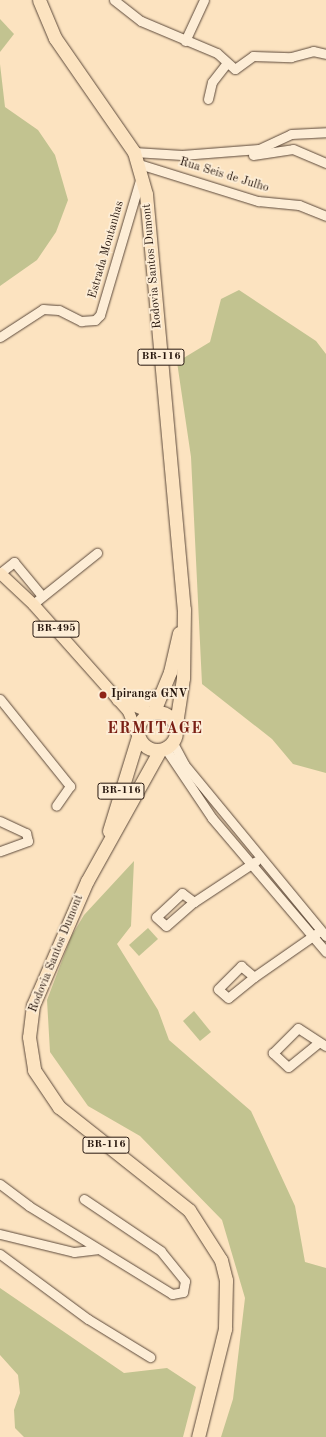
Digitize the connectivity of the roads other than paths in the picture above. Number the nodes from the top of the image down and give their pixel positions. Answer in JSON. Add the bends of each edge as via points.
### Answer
{"nodes":[{"id":1,"x":39,"y":0,"type":"edge"},
{"id":2,"x":114,"y":0,"type":"edge"},
{"id":3,"x":204,"y":0,"type":"edge"},
{"id":4,"x":185,"y":41,"type":"junction"},
{"id":5,"x":326,"y":54,"type":"edge"},
{"id":6,"x":227,"y":63,"type":"junction"},
{"id":7,"x":208,"y":99,"type":"dead end"},
{"id":8,"x":326,"y":132,"type":"edge"},
{"id":9,"x":228,"y":152,"type":"junction"},
{"id":10,"x":326,"y":162,"type":"edge"},
{"id":11,"x":138,"y":163,"type":"junction"},
{"id":12,"x":326,"y":216,"type":"edge"},
{"id":13,"x":0,"y":337,"type":"edge"},
{"id":14,"x":98,"y":553,"type":"dead end"},
{"id":15,"x":0,"y":573,"type":"edge"},
{"id":16,"x":42,"y":596,"type":"junction"},
{"id":17,"x":33,"y":604,"type":"junction"},
{"id":18,"x":184,"y":609,"type":"junction"},
{"id":19,"x":161,"y":694,"type":"junction"},
{"id":20,"x":0,"y":699,"type":"edge"},
{"id":21,"x":118,"y":699,"type":"junction"},
{"id":22,"x":152,"y":712,"type":"junction"},
{"id":23,"x":176,"y":724,"type":"junction"},
{"id":24,"x":138,"y":737,"type":"junction"},
{"id":25,"x":166,"y":747,"type":"junction"},
{"id":26,"x":56,"y":806,"type":"dead end"},
{"id":27,"x":0,"y":821,"type":"edge"},
{"id":28,"x":105,"y":846,"type":"junction"},
{"id":29,"x":0,"y":851,"type":"edge"},
{"id":30,"x":262,"y":857,"type":"junction"},
{"id":31,"x":252,"y":864,"type":"junction"},
{"id":32,"x":194,"y":902,"type":"dead end"},
{"id":33,"x":323,"y":933,"type":"edge"},
{"id":34,"x":312,"y":936,"type":"junction"},
{"id":35,"x":326,"y":952,"type":"edge"},
{"id":36,"x":254,"y":977,"type":"dead end"},
{"id":37,"x":322,"y":1044,"type":"edge"},
{"id":38,"x":0,"y":1184,"type":"edge"},
{"id":39,"x":84,"y":1199,"type":"dead end"},
{"id":40,"x":0,"y":1234,"type":"edge"},
{"id":41,"x":98,"y":1249,"type":"junction"},
{"id":42,"x":0,"y":1254,"type":"edge"},
{"id":43,"x":150,"y":1357,"type":"dead end"},
{"id":44,"x":198,"y":1437,"type":"edge"}],
"edges":[{"from":1,"to":11,"type":"highway","name":"Rodovia Santos Dumont","number":"BR-116","via":[[55,38]]},
{"from":2,"to":4,"type":"street","via":[[137,19]]},
{"from":3,"to":4,"type":"street"},
{"from":4,"to":6,"type":"street","via":[[217,53]]},
{"from":5,"to":6,"type":"street","via":[[313,51],[291,57],[253,56],[234,69]]},
{"from":6,"to":7,"type":"street","via":[[212,82]]},
{"from":8,"to":9,"type":"street","via":[[291,134],[259,149]]},
{"from":9,"to":10,"type":"street","via":[[258,155],[293,149]]},
{"from":9,"to":11,"type":"street","via":[[182,155]]},
{"from":11,"to":12,"type":"street","name":"Rua Seis de Julho","via":[[258,201],[292,204]]},
{"from":11,"to":13,"type":"street","name":"Estrada Montanhas","via":[[100,316],[95,320],[81,321],[59,310],[43,309]]},
{"from":11,"to":18,"type":"highway","name":"Rodovia Santos Dumont","number":"BR-116","via":[[149,212]]},
{"from":14,"to":16,"type":"street"},
{"from":15,"to":16,"type":"street","via":[[14,562]]},
{"from":15,"to":17,"type":"main road","number":"BR-495"},
{"from":16,"to":17,"type":"street"},
{"from":17,"to":21,"type":"main road","number":"BR-495"},
{"from":18,"to":19,"type":"highway","number":"BR-116"},
{"from":18,"to":23,"type":"highway","number":"BR-116","via":[[183,678]]},
{"from":19,"to":21,"type":"highway","via":[[140,703]]},
{"from":19,"to":22,"type":"highway","number":"BR-116"},
{"from":20,"to":26,"type":"street","via":[[70,786]]},
{"from":21,"to":22,"type":"main road","number":"BR-495"},
{"from":21,"to":24,"type":"main road","number":"BR-495","via":[[133,719]]},
{"from":22,"to":23,"type":"highway","via":[[171,718]]},
{"from":22,"to":24,"type":"highway","number":"BR-116","via":[[139,722]]},
{"from":23,"to":25,"type":"highway","number":"BR-116"},
{"from":24,"to":25,"type":"highway","via":[[148,747]]},
{"from":24,"to":28,"type":"highway","number":"BR-116"},
{"from":25,"to":28,"type":"highway","number":"BR-116"},
{"from":25,"to":30,"type":"street","via":[[184,764]]},
{"from":25,"to":31,"type":"street","via":[[212,818]]},
{"from":27,"to":29,"type":"street","via":[[26,833],[28,841]]},
{"from":28,"to":44,"type":"highway","name":"Rodovia Santos Dumont","number":"BR-116","via":[[33,1005],[31,1056],[40,1082],[59,1107],[188,1210],[221,1260],[226,1280],[225,1329]]},
{"from":30,"to":31,"type":"street"},
{"from":30,"to":33,"type":"street"},
{"from":31,"to":32,"type":"street"},
{"from":31,"to":34,"type":"street"},
{"from":33,"to":34,"type":"street"},
{"from":34,"to":35,"type":"street"},
{"from":34,"to":36,"type":"street"},
{"from":37,"to":37,"type":"street","via":[[298,1028],[273,1053],[288,1067]]},
{"from":38,"to":41,"type":"street"},
{"from":39,"to":41,"type":"street","via":[[161,1251],[185,1281],[186,1288],[181,1294],[172,1294]]},
{"from":40,"to":41,"type":"street","via":[[74,1252]]},
{"from":42,"to":43,"type":"street","via":[[88,1319]]}]}
